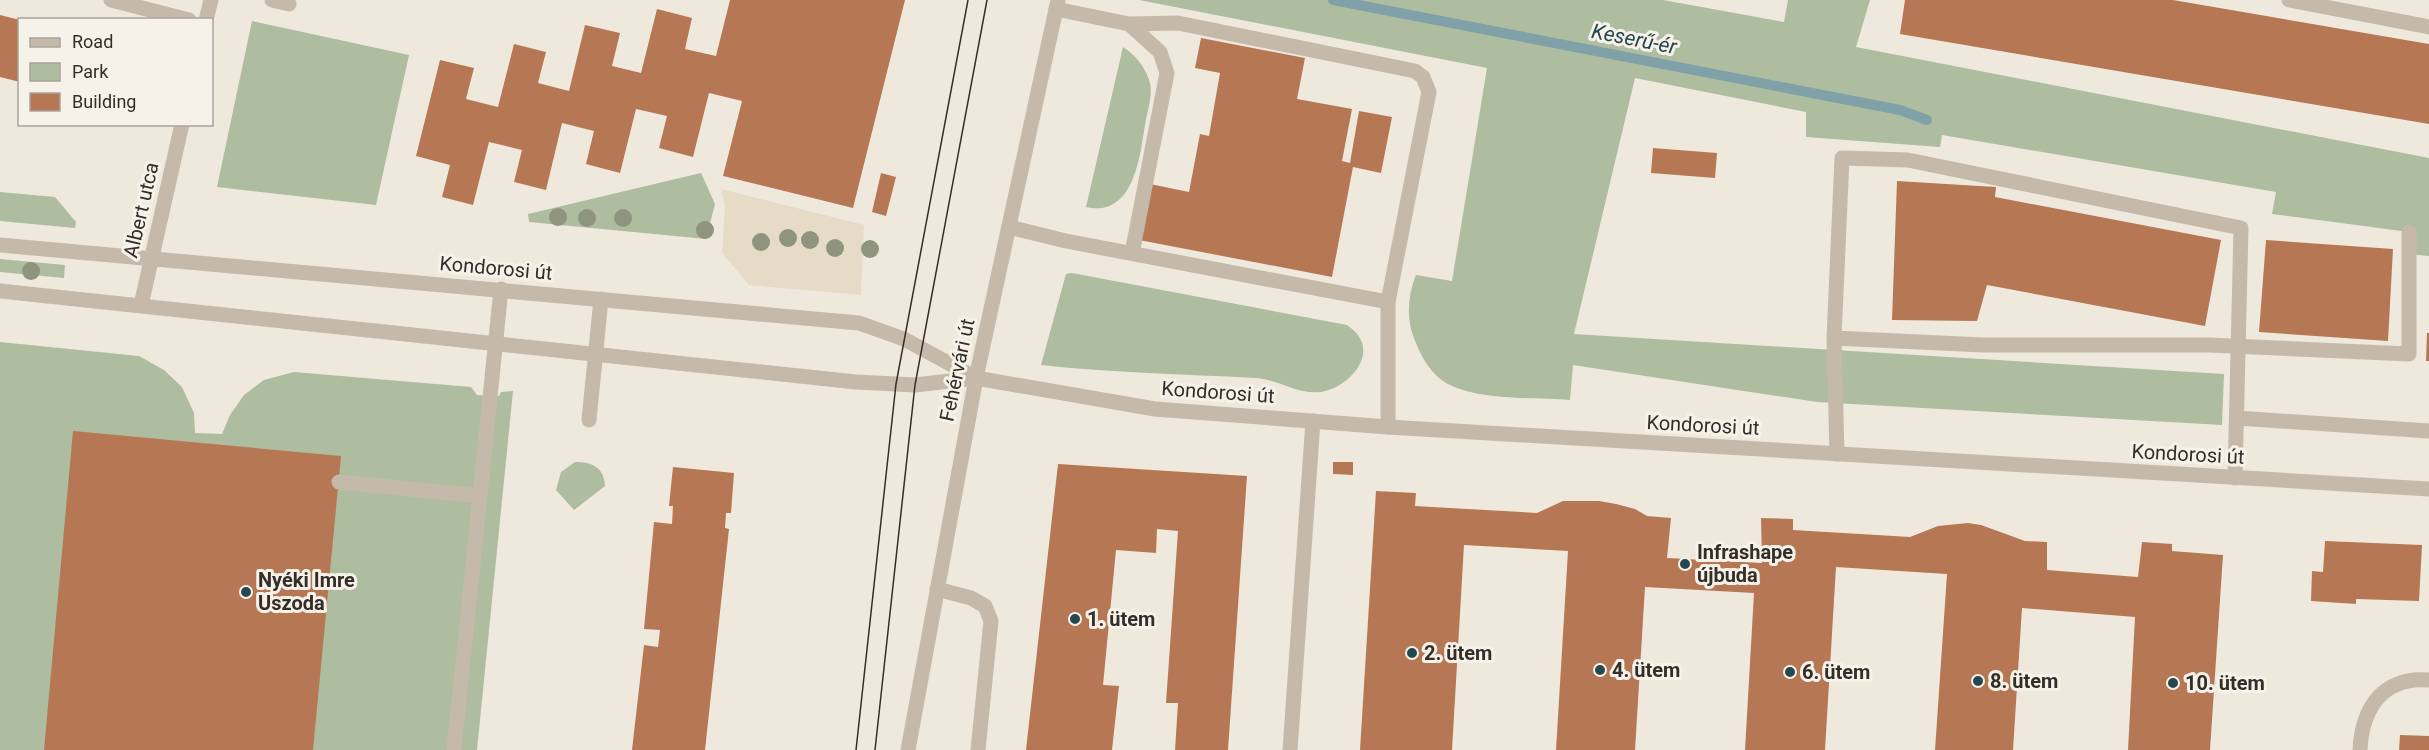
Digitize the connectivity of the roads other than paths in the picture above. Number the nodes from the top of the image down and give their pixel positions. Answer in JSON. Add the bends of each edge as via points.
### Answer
{"nodes":[{"id":1,"x":111,"y":0,"type":"edge"},
{"id":2,"x":211,"y":0,"type":"edge"},
{"id":3,"x":272,"y":0,"type":"edge"},
{"id":4,"x":2289,"y":0,"type":"edge"},
{"id":5,"x":289,"y":4,"type":"dead end"},
{"id":6,"x":1057,"y":5,"type":"edge"},
{"id":7,"x":181,"y":18,"type":"edge"},
{"id":8,"x":207,"y":18,"type":"edge"},
{"id":9,"x":1129,"y":24,"type":"junction"},
{"id":10,"x":2429,"y":27,"type":"edge"},
{"id":11,"x":182,"y":126,"type":"edge"},
{"id":12,"x":1009,"y":227,"type":"junction"},
{"id":13,"x":2409,"y":232,"type":"dead end"},
{"id":14,"x":0,"y":245,"type":"edge"},
{"id":15,"x":1132,"y":253,"type":"junction"},
{"id":16,"x":152,"y":259,"type":"junction"},
{"id":17,"x":501,"y":289,"type":"junction"},
{"id":18,"x":0,"y":291,"type":"edge"},
{"id":19,"x":601,"y":298,"type":"junction"},
{"id":20,"x":1388,"y":302,"type":"junction"},
{"id":21,"x":141,"y":305,"type":"junction"},
{"id":22,"x":1834,"y":338,"type":"junction"},
{"id":23,"x":495,"y":344,"type":"junction"},
{"id":24,"x":2238,"y":348,"type":"junction"},
{"id":25,"x":595,"y":356,"type":"junction"},
{"id":26,"x":976,"y":378,"type":"junction"},
{"id":27,"x":2237,"y":418,"type":"junction"},
{"id":28,"x":589,"y":420,"type":"dead end"},
{"id":29,"x":1313,"y":421,"type":"junction"},
{"id":30,"x":1388,"y":427,"type":"junction"},
{"id":31,"x":2429,"y":431,"type":"edge"},
{"id":32,"x":1837,"y":454,"type":"junction"},
{"id":33,"x":2235,"y":478,"type":"junction"},
{"id":34,"x":339,"y":482,"type":"dead end"},
{"id":35,"x":2429,"y":489,"type":"edge"},
{"id":36,"x":480,"y":496,"type":"junction"},
{"id":37,"x":937,"y":590,"type":"junction"},
{"id":38,"x":2429,"y":680,"type":"edge"},
{"id":39,"x":454,"y":750,"type":"edge"},
{"id":40,"x":908,"y":750,"type":"edge"},
{"id":41,"x":978,"y":750,"type":"edge"},
{"id":42,"x":1290,"y":750,"type":"edge"},
{"id":43,"x":2360,"y":750,"type":"edge"}],
"edges":[{"from":1,"to":7,"type":"street"},
{"from":2,"to":8,"type":"street"},
{"from":3,"to":5,"type":"street"},
{"from":4,"to":10,"type":"street"},
{"from":6,"to":9,"type":"street"},
{"from":6,"to":12,"type":"street","name":"Fehérvári út"},
{"from":9,"to":15,"type":"street","via":[[1160,52],[1167,73]]},
{"from":9,"to":20,"type":"street","via":[[1178,23],[1415,71],[1423,77],[1429,92]]},
{"from":11,"to":16,"type":"street","name":"Albert utca"},
{"from":12,"to":15,"type":"street"},
{"from":12,"to":26,"type":"street","name":"Fehérvári út"},
{"from":13,"to":24,"type":"street","via":[[2409,354]]},
{"from":14,"to":16,"type":"street","name":"Kondorosi út"},
{"from":15,"to":20,"type":"street"},
{"from":16,"to":17,"type":"street","name":"Kondorosi út"},
{"from":16,"to":21,"type":"street","name":"Albert utca"},
{"from":17,"to":19,"type":"street","name":"Kondorosi út"},
{"from":17,"to":23,"type":"street"},
{"from":18,"to":21,"type":"street","name":"Kondorosi út"},
{"from":19,"to":25,"type":"street"},
{"from":19,"to":26,"type":"street","name":"Kondorosi út","via":[[859,323],[904,339]]},
{"from":20,"to":30,"type":"street"},
{"from":21,"to":23,"type":"street","name":"Kondorosi út"},
{"from":22,"to":24,"type":"street","via":[[1983,345]]},
{"from":22,"to":24,"type":"street","via":[[1842,158],[1908,160],[2241,228]]},
{"from":22,"to":32,"type":"street"},
{"from":23,"to":25,"type":"street","name":"Kondorosi út"},
{"from":23,"to":36,"type":"street"},
{"from":24,"to":27,"type":"street"},
{"from":25,"to":26,"type":"street","name":"Kondorosi út","via":[[856,382],[915,385]]},
{"from":25,"to":28,"type":"street"},
{"from":26,"to":29,"type":"street","name":"Kondorosi út","via":[[1155,409]]},
{"from":26,"to":37,"type":"street","name":"Fehérvári út"},
{"from":27,"to":31,"type":"street"},
{"from":27,"to":33,"type":"street"},
{"from":29,"to":30,"type":"street","name":"Kondorosi út"},
{"from":29,"to":42,"type":"street"},
{"from":30,"to":32,"type":"street","name":"Kondorosi út"},
{"from":32,"to":33,"type":"street","name":"Kondorosi út"},
{"from":33,"to":35,"type":"street","name":"Kondorosi út"},
{"from":34,"to":36,"type":"street"},
{"from":36,"to":39,"type":"street"},
{"from":37,"to":40,"type":"street","name":"Fehérvári út"},
{"from":37,"to":41,"type":"street","via":[[971,598],[985,606],[991,621]]},
{"from":38,"to":43,"type":"street","via":[[2414,679],[2387,689],[2370,705],[2361,730]]}]}
